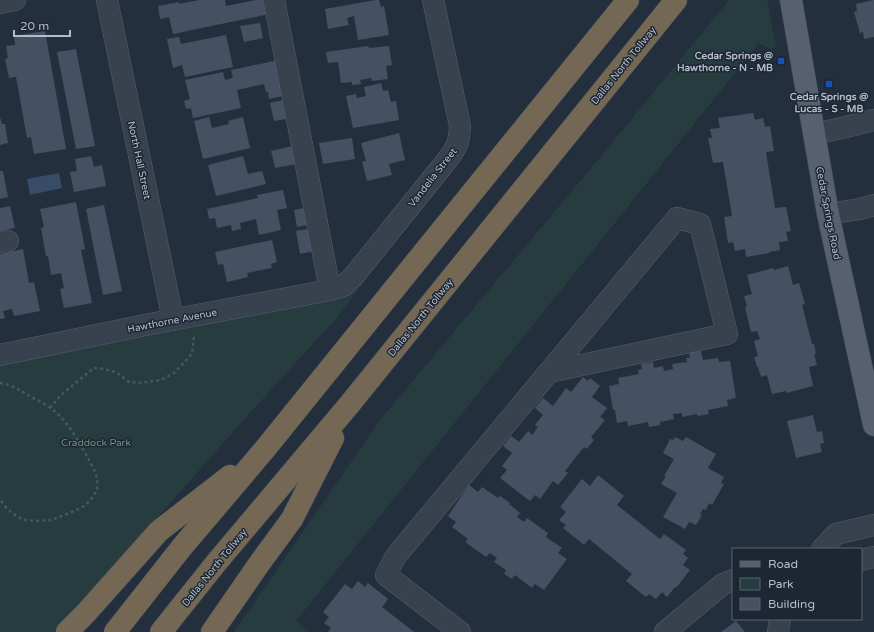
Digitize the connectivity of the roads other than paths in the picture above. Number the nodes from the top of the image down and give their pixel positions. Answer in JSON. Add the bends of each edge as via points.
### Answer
{"nodes":[{"id":1,"x":15,"y":0,"type":"edge"},
{"id":2,"x":107,"y":0,"type":"edge"},
{"id":3,"x":274,"y":0,"type":"edge"},
{"id":4,"x":433,"y":0,"type":"edge"},
{"id":5,"x":628,"y":0,"type":"edge"},
{"id":6,"x":676,"y":0,"type":"edge"},
{"id":7,"x":791,"y":0,"type":"edge"},
{"id":8,"x":0,"y":3,"type":"edge"},
{"id":9,"x":874,"y":120,"type":"edge"},
{"id":10,"x":814,"y":134,"type":"junction"},
{"id":11,"x":874,"y":205,"type":"edge"},
{"id":12,"x":828,"y":214,"type":"junction"},
{"id":13,"x":336,"y":288,"type":"junction"},
{"id":14,"x":172,"y":320,"type":"junction"},
{"id":15,"x":0,"y":355,"type":"edge"},
{"id":16,"x":549,"y":372,"type":"junction"},
{"id":17,"x":349,"y":405,"type":"junction"},
{"id":18,"x":874,"y":425,"type":"edge"},
{"id":19,"x":265,"y":449,"type":"junction"},
{"id":20,"x":874,"y":526,"type":"edge"},
{"id":21,"x":823,"y":548,"type":"edge"},
{"id":22,"x":874,"y":557,"type":"edge"},
{"id":23,"x":862,"y":560,"type":"edge"},
{"id":24,"x":728,"y":582,"type":"edge"},
{"id":25,"x":780,"y":620,"type":"edge"},
{"id":26,"x":67,"y":632,"type":"edge"},
{"id":27,"x":115,"y":632,"type":"edge"},
{"id":28,"x":161,"y":632,"type":"edge"},
{"id":29,"x":212,"y":632,"type":"edge"},
{"id":30,"x":460,"y":632,"type":"edge"},
{"id":31,"x":665,"y":632,"type":"edge"},
{"id":32,"x":778,"y":632,"type":"edge"}],
"edges":[{"from":1,"to":8,"type":"street"},
{"from":2,"to":14,"type":"street","name":"North Hall Street"},
{"from":3,"to":13,"type":"street"},
{"from":4,"to":13,"type":"street","name":"Vandelia Street","via":[[460,126],[459,140],[448,159],[353,277]]},
{"from":5,"to":19,"type":"highway"},
{"from":6,"to":17,"type":"highway","name":"Dallas North Tollway"},
{"from":7,"to":10,"type":"main road","name":"Cedar Springs Road"},
{"from":9,"to":10,"type":"street"},
{"from":10,"to":12,"type":"main road","name":"Cedar Springs Road"},
{"from":11,"to":12,"type":"street"},
{"from":12,"to":18,"type":"main road","name":"Cedar Springs Road"},
{"from":13,"to":14,"type":"street","name":"Hawthorne Avenue"},
{"from":14,"to":15,"type":"street","name":"Hawthorne Avenue"},
{"from":16,"to":16,"type":"street","via":[[677,218],[700,224],[727,334]]},
{"from":16,"to":30,"type":"street","via":[[396,556],[386,575]]},
{"from":17,"to":28,"type":"highway","name":"Dallas North Tollway","via":[[216,562]]},
{"from":17,"to":29,"type":"highway","via":[[292,519]]},
{"from":19,"to":26,"type":"highway","via":[[159,531]]},
{"from":19,"to":27,"type":"highway","via":[[182,547]]},
{"from":20,"to":21,"type":"street","via":[[836,534]]},
{"from":22,"to":23,"type":"street"},
{"from":24,"to":31,"type":"street"},
{"from":25,"to":32,"type":"street"}]}
